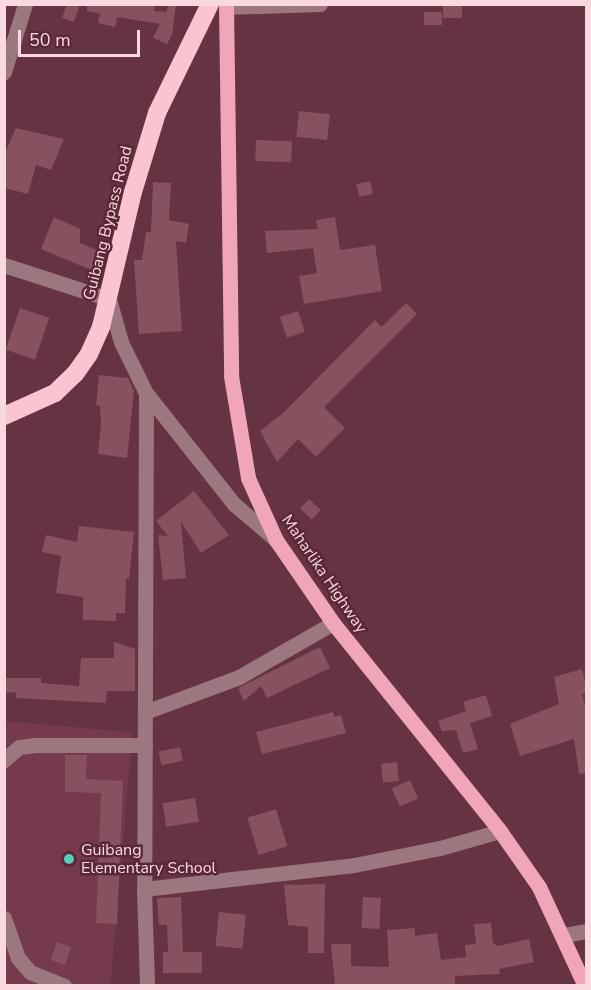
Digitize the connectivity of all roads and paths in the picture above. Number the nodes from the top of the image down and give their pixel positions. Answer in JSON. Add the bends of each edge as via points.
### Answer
{"nodes":[{"id":1,"x":25,"y":4,"type":"edge"},
{"id":2,"x":320,"y":4,"type":"edge"},
{"id":3,"x":221,"y":5,"type":"edge"},
{"id":4,"x":4,"y":72,"type":"edge"},
{"id":5,"x":4,"y":265,"type":"edge"},
{"id":6,"x":109,"y":299,"type":"junction"},
{"id":7,"x":146,"y":393,"type":"junction"},
{"id":8,"x":4,"y":416,"type":"edge"},
{"id":9,"x":276,"y":540,"type":"junction"},
{"id":10,"x":333,"y":624,"type":"junction"},
{"id":11,"x":145,"y":712,"type":"junction"},
{"id":12,"x":145,"y":745,"type":"junction"},
{"id":13,"x":4,"y":760,"type":"edge"},
{"id":14,"x":500,"y":831,"type":"junction"},
{"id":15,"x":144,"y":889,"type":"junction"},
{"id":16,"x":4,"y":918,"type":"edge"},
{"id":17,"x":586,"y":931,"type":"edge"},
{"id":18,"x":564,"y":935,"type":"junction"},
{"id":19,"x":64,"y":986,"type":"edge"},
{"id":20,"x":147,"y":986,"type":"edge"},
{"id":21,"x":585,"y":986,"type":"edge"}],
"edges":[{"from":1,"to":4,"type":"street"},
{"from":2,"to":3,"type":"street"},
{"from":3,"to":6,"type":"highway","name":"Guibang Bypass Road","via":[[158,113],[134,192]]},
{"from":3,"to":9,"type":"main road","name":"Maharlika Highway","via":[[231,376],[248,478]]},
{"from":5,"to":6,"type":"street"},
{"from":6,"to":7,"type":"street","via":[[121,342]]},
{"from":6,"to":8,"type":"highway","name":"Guibang Bypass Road","via":[[97,336],[75,374],[55,393]]},
{"from":7,"to":9,"type":"street","via":[[234,504]]},
{"from":7,"to":11,"type":"street"},
{"from":9,"to":10,"type":"main road","name":"Maharlika Highway"},
{"from":10,"to":11,"type":"street","via":[[239,676]]},
{"from":10,"to":14,"type":"main road","name":"Maharlika Highway"},
{"from":11,"to":12,"type":"street"},
{"from":12,"to":13,"type":"street","via":[[35,745],[19,747]]},
{"from":12,"to":15,"type":"street"},
{"from":14,"to":15,"type":"street","via":[[354,865]]},
{"from":14,"to":18,"type":"main road","name":"Maharlika Highway","via":[[539,887]]},
{"from":15,"to":20,"type":"street"},
{"from":16,"to":19,"type":"street","via":[[18,958],[30,972]]},
{"from":17,"to":18,"type":"street"},
{"from":18,"to":21,"type":"main road","name":"Maharlika Highway"}]}
